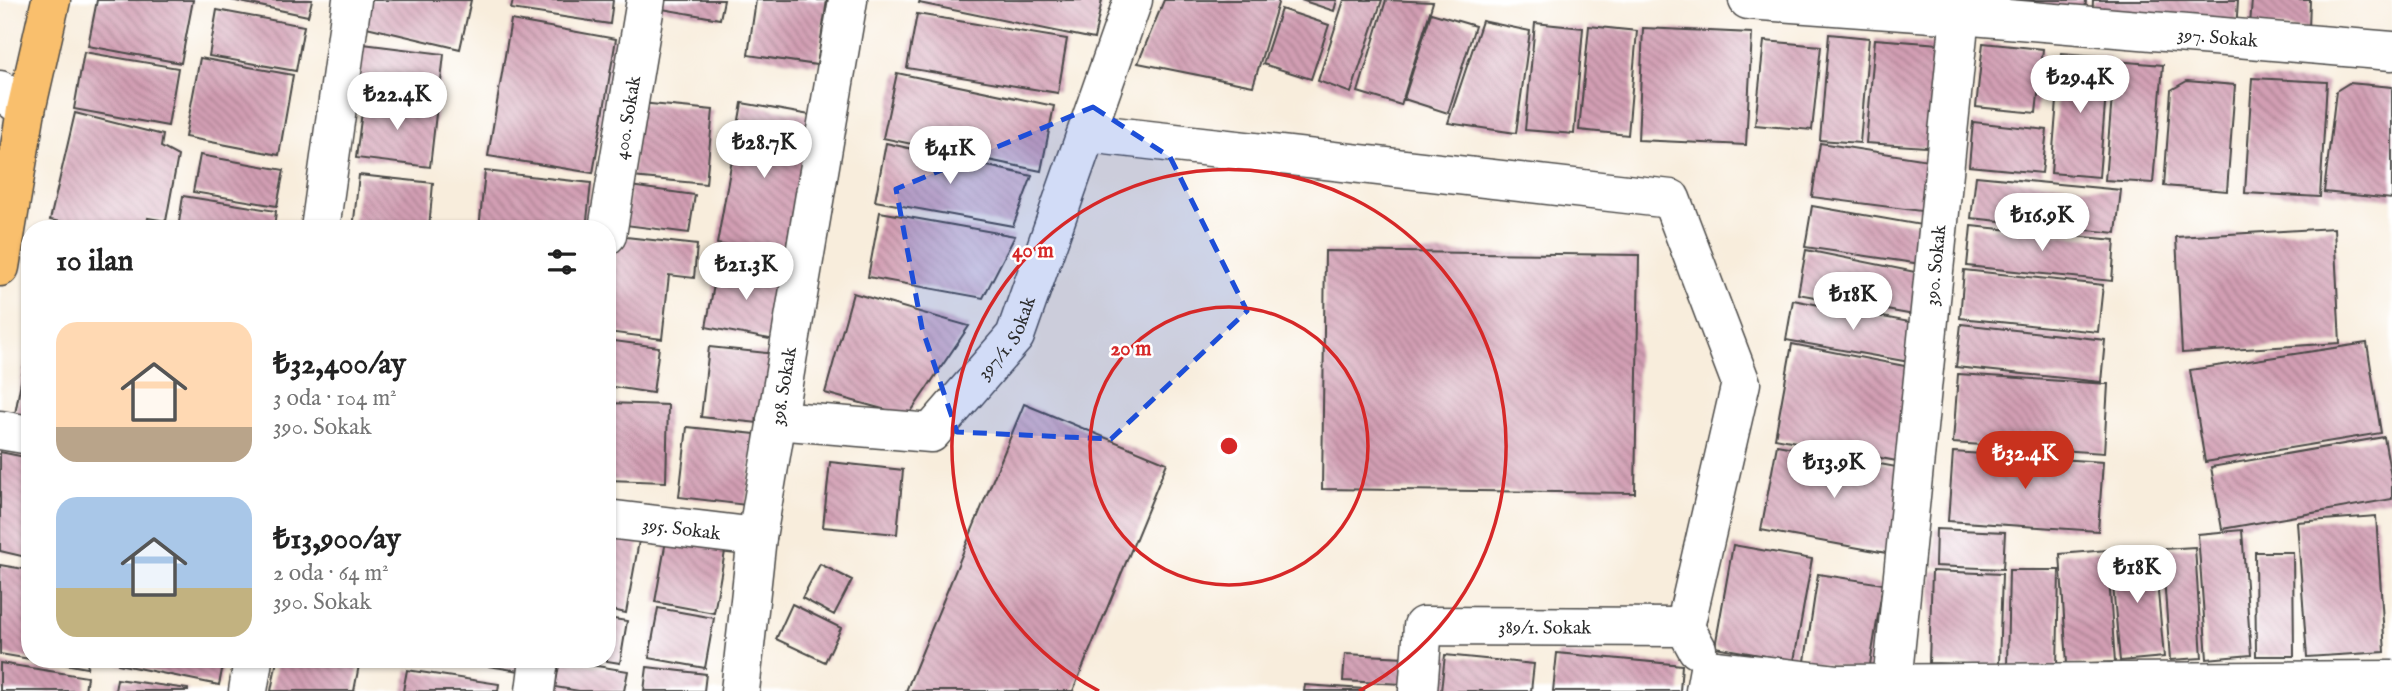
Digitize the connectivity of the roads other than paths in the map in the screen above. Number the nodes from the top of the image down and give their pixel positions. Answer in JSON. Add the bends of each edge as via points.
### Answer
{"nodes":[{"id":1,"x":51,"y":0,"type":"edge"},
{"id":2,"x":352,"y":0,"type":"edge"},
{"id":3,"x":646,"y":0,"type":"edge"},
{"id":4,"x":848,"y":0,"type":"edge"},
{"id":5,"x":1133,"y":0,"type":"edge"},
{"id":6,"x":1748,"y":0,"type":"edge"},
{"id":7,"x":1959,"y":15,"type":"junction"},
{"id":8,"x":2392,"y":51,"type":"edge"},
{"id":9,"x":13,"y":100,"type":"edge"},
{"id":10,"x":1087,"y":133,"type":"junction"},
{"id":11,"x":321,"y":220,"type":"edge"},
{"id":12,"x":609,"y":220,"type":"edge"},
{"id":13,"x":0,"y":267,"type":"edge"},
{"id":14,"x":776,"y":420,"type":"junction"},
{"id":15,"x":0,"y":430,"type":"edge"},
{"id":16,"x":21,"y":434,"type":"edge"},
{"id":17,"x":616,"y":520,"type":"edge"},
{"id":18,"x":757,"y":537,"type":"junction"},
{"id":19,"x":1685,"y":627,"type":"junction"},
{"id":20,"x":252,"y":668,"type":"edge"},
{"id":21,"x":538,"y":668,"type":"edge"},
{"id":22,"x":1707,"y":680,"type":"edge"},
{"id":23,"x":2392,"y":680,"type":"edge"},
{"id":24,"x":1892,"y":683,"type":"junction"},
{"id":25,"x":1838,"y":688,"type":"edge"},
{"id":26,"x":248,"y":691,"type":"edge"},
{"id":27,"x":535,"y":691,"type":"edge"},
{"id":28,"x":740,"y":691,"type":"edge"},
{"id":29,"x":1418,"y":691,"type":"edge"}],
"edges":[{"from":1,"to":9,"type":"main road"},
{"from":2,"to":11,"type":"street"},
{"from":3,"to":12,"type":"street","name":"400. Sokak"},
{"from":4,"to":14,"type":"street","name":"398. Sokak"},
{"from":5,"to":10,"type":"street","name":"397/1. Sokak"},
{"from":6,"to":7,"type":"street","name":"397. Sokak"},
{"from":7,"to":8,"type":"street","name":"397. Sokak"},
{"from":7,"to":24,"type":"street","name":"390. Sokak"},
{"from":9,"to":13,"type":"main road"},
{"from":10,"to":14,"type":"street","name":"397/1. Sokak","via":[[1015,336],[931,433]]},
{"from":10,"to":19,"type":"street","via":[[1671,199],[1741,383]]},
{"from":14,"to":18,"type":"street","name":"398. Sokak"},
{"from":15,"to":16,"type":"street"},
{"from":17,"to":18,"type":"street","name":"395. Sokak"},
{"from":18,"to":28,"type":"street","name":"398. Sokak"},
{"from":19,"to":22,"type":"street"},
{"from":19,"to":29,"type":"street","name":"389/1. Sokak","via":[[1423,626]]},
{"from":20,"to":26,"type":"street"},
{"from":21,"to":27,"type":"street"},
{"from":22,"to":25,"type":"street"},
{"from":23,"to":24,"type":"street"},
{"from":24,"to":25,"type":"street"}]}
